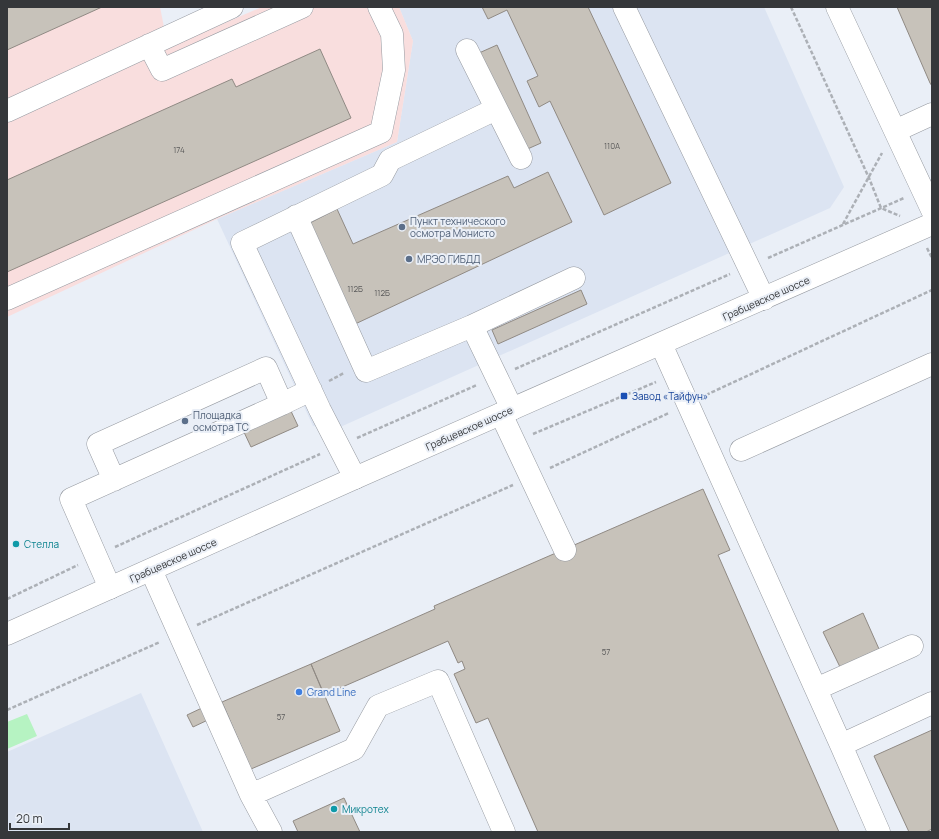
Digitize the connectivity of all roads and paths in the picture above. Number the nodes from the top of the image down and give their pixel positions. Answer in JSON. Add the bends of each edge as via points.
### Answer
{"nodes":[{"id":1,"x":232,"y":7,"type":"edge"},
{"id":2,"x":302,"y":7,"type":"edge"},
{"id":3,"x":379,"y":7,"type":"edge"},
{"id":4,"x":624,"y":7,"type":"edge"},
{"id":5,"x":791,"y":7,"type":"edge"},
{"id":6,"x":837,"y":7,"type":"edge"},
{"id":7,"x":149,"y":45,"type":"junction"},
{"id":8,"x":467,"y":50,"type":"dead end"},
{"id":9,"x":496,"y":109,"type":"junction"},
{"id":10,"x":7,"y":111,"type":"edge"},
{"id":11,"x":932,"y":114,"type":"edge"},
{"id":12,"x":895,"y":131,"type":"junction"},
{"id":13,"x":521,"y":158,"type":"dead end"},
{"id":14,"x":869,"y":178,"type":"junction"},
{"id":15,"x":906,"y":197,"type":"dead end"},
{"id":16,"x":881,"y":208,"type":"junction"},
{"id":17,"x":906,"y":215,"type":"dead end"},
{"id":18,"x":296,"y":216,"type":"junction"},
{"id":19,"x":931,"y":223,"type":"edge"},
{"id":20,"x":843,"y":225,"type":"junction"},
{"id":21,"x":748,"y":266,"type":"junction"},
{"id":22,"x":574,"y":278,"type":"dead end"},
{"id":23,"x":932,"y":290,"type":"edge"},
{"id":24,"x":7,"y":299,"type":"edge"},
{"id":25,"x":764,"y":299,"type":"junction"},
{"id":26,"x":472,"y":326,"type":"junction"},
{"id":27,"x":661,"y":344,"type":"junction"},
{"id":28,"x":363,"y":364,"type":"junction"},
{"id":29,"x":932,"y":364,"type":"edge"},
{"id":30,"x":675,"y":374,"type":"junction"},
{"id":31,"x":497,"y":376,"type":"junction"},
{"id":32,"x":311,"y":390,"type":"junction"},
{"id":33,"x":282,"y":404,"type":"junction"},
{"id":34,"x":688,"y":404,"type":"junction"},
{"id":35,"x":507,"y":412,"type":"junction"},
{"id":36,"x":515,"y":442,"type":"junction"},
{"id":37,"x":338,"y":446,"type":"junction"},
{"id":38,"x":741,"y":450,"type":"dead end"},
{"id":39,"x":531,"y":477,"type":"junction"},
{"id":40,"x":355,"y":478,"type":"junction"},
{"id":41,"x":114,"y":480,"type":"junction"},
{"id":42,"x":565,"y":550,"type":"dead end"},
{"id":43,"x":96,"y":556,"type":"junction"},
{"id":44,"x":151,"y":570,"type":"junction"},
{"id":45,"x":110,"y":588,"type":"junction"},
{"id":46,"x":7,"y":599,"type":"edge"},
{"id":47,"x":7,"y":634,"type":"edge"},
{"id":48,"x":179,"y":634,"type":"junction"},
{"id":49,"x":912,"y":646,"type":"dead end"},
{"id":50,"x":816,"y":689,"type":"junction"},
{"id":51,"x":932,"y":704,"type":"edge"},
{"id":52,"x":7,"y":710,"type":"edge"},
{"id":53,"x":841,"y":745,"type":"junction"},
{"id":54,"x":251,"y":794,"type":"junction"},
{"id":55,"x":271,"y":832,"type":"edge"},
{"id":56,"x":504,"y":832,"type":"edge"},
{"id":57,"x":879,"y":832,"type":"edge"}],
"edges":[{"from":1,"to":7,"type":"main road"},
{"from":2,"to":7,"type":"main road","via":[[162,70]]},
{"from":3,"to":24,"type":"main road","via":[[392,34],[394,70],[382,132]]},
{"from":4,"to":21,"type":"main road"},
{"from":5,"to":14,"type":"path"},
{"from":6,"to":12,"type":"main road"},
{"from":7,"to":10,"type":"main road"},
{"from":8,"to":9,"type":"main road"},
{"from":9,"to":13,"type":"main road"},
{"from":9,"to":18,"type":"main road","via":[[390,160],[382,175]]},
{"from":11,"to":12,"type":"main road"},
{"from":12,"to":14,"type":"path"},
{"from":12,"to":19,"type":"main road"},
{"from":14,"to":16,"type":"path"},
{"from":14,"to":20,"type":"path"},
{"from":15,"to":16,"type":"path"},
{"from":16,"to":17,"type":"path","via":[[901,216]]},
{"from":16,"to":20,"type":"path"},
{"from":18,"to":28,"type":"main road"},
{"from":18,"to":32,"type":"main road","via":[[242,243]]},
{"from":19,"to":25,"type":"main road","name":"Грабцевское шоссе"},
{"from":20,"to":21,"type":"path"},
{"from":21,"to":25,"type":"main road"},
{"from":21,"to":31,"type":"path"},
{"from":22,"to":26,"type":"main road"},
{"from":23,"to":34,"type":"path"},
{"from":25,"to":27,"type":"main road","name":"Грабцевское шоссе"},
{"from":26,"to":28,"type":"main road","via":[[366,372]]},
{"from":26,"to":31,"type":"main road"},
{"from":27,"to":30,"type":"main road"},
{"from":27,"to":35,"type":"main road","name":"Грабцевское шоссе"},
{"from":28,"to":32,"type":"path"},
{"from":29,"to":38,"type":"main road"},
{"from":30,"to":34,"type":"main road"},
{"from":30,"to":36,"type":"path"},
{"from":31,"to":35,"type":"main road"},
{"from":31,"to":37,"type":"path"},
{"from":32,"to":33,"type":"main road"},
{"from":32,"to":37,"type":"main road"},
{"from":33,"to":41,"type":"main road"},
{"from":33,"to":41,"type":"main road","via":[[266,368],[98,444]]},
{"from":34,"to":39,"type":"path"},
{"from":34,"to":50,"type":"main road"},
{"from":35,"to":36,"type":"main road"},
{"from":35,"to":40,"type":"main road","name":"Грабцевское шоссе"},
{"from":36,"to":39,"type":"main road"},
{"from":37,"to":40,"type":"main road"},
{"from":37,"to":43,"type":"path"},
{"from":39,"to":42,"type":"main road"},
{"from":39,"to":48,"type":"path"},
{"from":40,"to":44,"type":"main road","name":"Грабцевское шоссе"},
{"from":41,"to":43,"type":"main road","via":[[70,499]]},
{"from":43,"to":45,"type":"main road"},
{"from":43,"to":46,"type":"path"},
{"from":44,"to":45,"type":"main road","name":"Грабцевское шоссе"},
{"from":44,"to":48,"type":"main road"},
{"from":45,"to":47,"type":"main road","name":"Грабцевское шоссе"},
{"from":48,"to":52,"type":"path"},
{"from":48,"to":54,"type":"main road"},
{"from":49,"to":50,"type":"main road"},
{"from":50,"to":53,"type":"main road"},
{"from":51,"to":53,"type":"main road"},
{"from":53,"to":57,"type":"main road"},
{"from":54,"to":55,"type":"main road"},
{"from":54,"to":56,"type":"main road","via":[[354,749],[378,706],[438,681]]}]}
